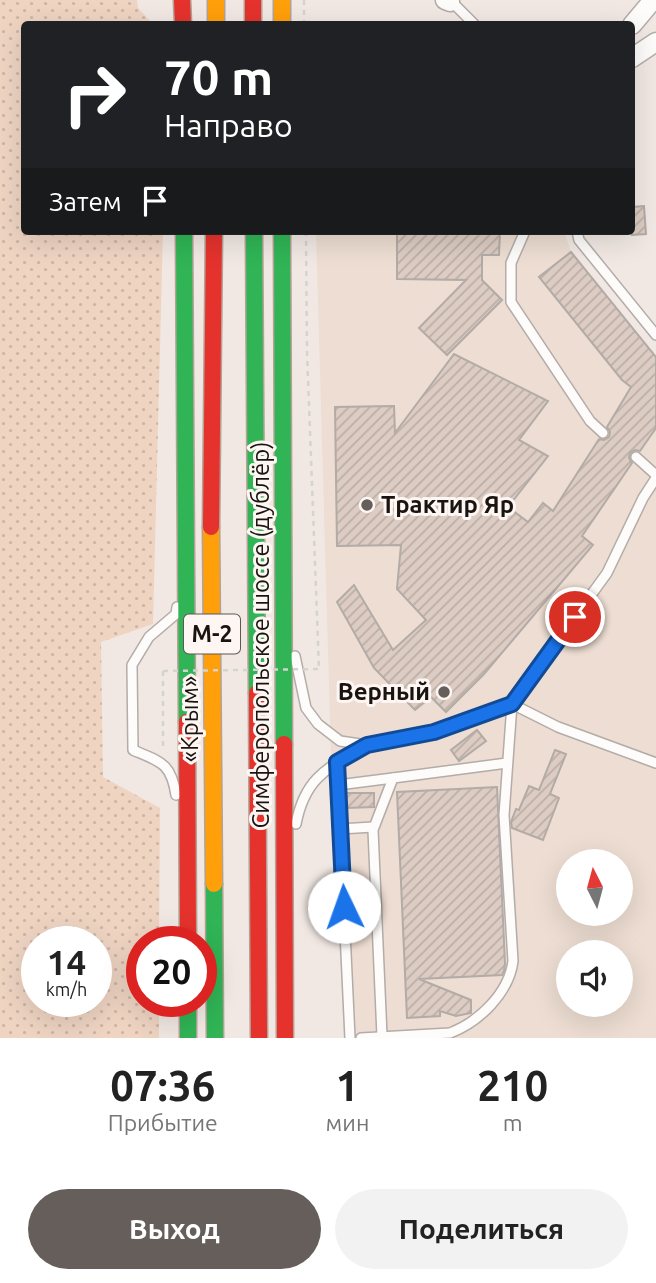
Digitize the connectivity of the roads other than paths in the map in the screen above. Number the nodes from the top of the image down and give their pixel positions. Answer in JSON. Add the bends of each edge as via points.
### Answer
{"nodes":[{"id":1,"x":183,"y":0,"type":"edge"},
{"id":2,"x":216,"y":0,"type":"edge"},
{"id":3,"x":253,"y":0,"type":"edge"},
{"id":4,"x":282,"y":0,"type":"edge"},
{"id":5,"x":653,"y":0,"type":"edge"},
{"id":6,"x":448,"y":1,"type":"edge"},
{"id":7,"x":183,"y":21,"type":"edge"},
{"id":8,"x":216,"y":21,"type":"edge"},
{"id":9,"x":253,"y":21,"type":"edge"},
{"id":10,"x":282,"y":21,"type":"edge"},
{"id":11,"x":471,"y":21,"type":"edge"},
{"id":12,"x":635,"y":21,"type":"edge"},
{"id":13,"x":656,"y":42,"type":"edge"},
{"id":14,"x":635,"y":56,"type":"edge"},
{"id":15,"x":184,"y":235,"type":"edge"},
{"id":16,"x":214,"y":235,"type":"edge"},
{"id":17,"x":254,"y":235,"type":"edge"},
{"id":18,"x":282,"y":235,"type":"edge"},
{"id":19,"x":523,"y":235,"type":"edge"},
{"id":20,"x":578,"y":235,"type":"edge"},
{"id":21,"x":656,"y":335,"type":"edge"},
{"id":22,"x":603,"y":433,"type":"dead end"},
{"id":23,"x":636,"y":457,"type":"dead end"},
{"id":24,"x":656,"y":477,"type":"edge"},
{"id":25,"x":186,"y":522,"type":"junction"},
{"id":26,"x":283,"y":596,"type":"junction"},
{"id":27,"x":512,"y":704,"type":"junction"},
{"id":28,"x":367,"y":745,"type":"junction"},
{"id":29,"x":337,"y":762,"type":"junction"},
{"id":30,"x":507,"y":763,"type":"junction"},
{"id":31,"x":656,"y":763,"type":"edge"},
{"id":32,"x":393,"y":778,"type":"junction"},
{"id":33,"x":338,"y":785,"type":"junction"},
{"id":34,"x":373,"y":827,"type":"junction"},
{"id":35,"x":340,"y":829,"type":"junction"},
{"id":36,"x":188,"y":872,"type":"junction"},
{"id":37,"x":284,"y":884,"type":"junction"},
{"id":38,"x":188,"y":926,"type":"edge"},
{"id":39,"x":188,"y":1017,"type":"edge"},
{"id":40,"x":382,"y":1037,"type":"edge"},
{"id":41,"x":188,"y":1038,"type":"edge"},
{"id":42,"x":215,"y":1038,"type":"edge"},
{"id":43,"x":259,"y":1038,"type":"edge"},
{"id":44,"x":285,"y":1038,"type":"edge"},
{"id":45,"x":350,"y":1038,"type":"edge"},
{"id":46,"x":361,"y":1038,"type":"edge"}],
"edges":[{"from":1,"to":7,"type":"main road"},
{"from":2,"to":8,"type":"main road"},
{"from":3,"to":9,"type":"main road"},
{"from":4,"to":10,"type":"main road"},
{"from":5,"to":12,"type":"street"},
{"from":6,"to":11,"type":"lane"},
{"from":13,"to":14,"type":"street"},
{"from":15,"to":25,"type":"main road"},
{"from":16,"to":42,"type":"main road","name":"«Крым»","number":"М-2"},
{"from":17,"to":43,"type":"main road","number":"М-2"},
{"from":18,"to":26,"type":"main road","name":"Симферопольское шоссе (дублёр)"},
{"from":19,"to":22,"type":"lane","via":[[511,263],[511,302],[590,421]]},
{"from":20,"to":21,"type":"lane"},
{"from":23,"to":24,"type":"lane"},
{"from":24,"to":27,"type":"lane","via":[[607,573]]},
{"from":25,"to":36,"type":"main road"},
{"from":25,"to":36,"type":"lane","via":[[176,614],[149,637],[132,666],[133,750],[173,775]]},
{"from":26,"to":28,"type":"lane","via":[[306,708],[317,724],[340,741]]},
{"from":26,"to":37,"type":"main road","name":"Симферопольское шоссе (дублёр)"},
{"from":27,"to":28,"type":"lane","via":[[434,732]]},
{"from":27,"to":30,"type":"lane"},
{"from":27,"to":31,"type":"lane","via":[[558,727]]},
{"from":28,"to":29,"type":"lane"},
{"from":29,"to":33,"type":"lane"},
{"from":29,"to":37,"type":"lane","via":[[314,779],[300,803]]},
{"from":30,"to":32,"type":"lane"},
{"from":30,"to":40,"type":"lane","via":[[504,821],[513,961],[509,979],[483,1013],[460,1029]]},
{"from":32,"to":33,"type":"lane"},
{"from":32,"to":34,"type":"lane"},
{"from":33,"to":35,"type":"lane"},
{"from":34,"to":35,"type":"lane"},
{"from":34,"to":40,"type":"lane"},
{"from":35,"to":45,"type":"lane"},
{"from":36,"to":38,"type":"main road"},
{"from":37,"to":44,"type":"main road","name":"Симферопольское шоссе (дублёр)"},
{"from":39,"to":41,"type":"main road"},
{"from":40,"to":46,"type":"lane"}]}
